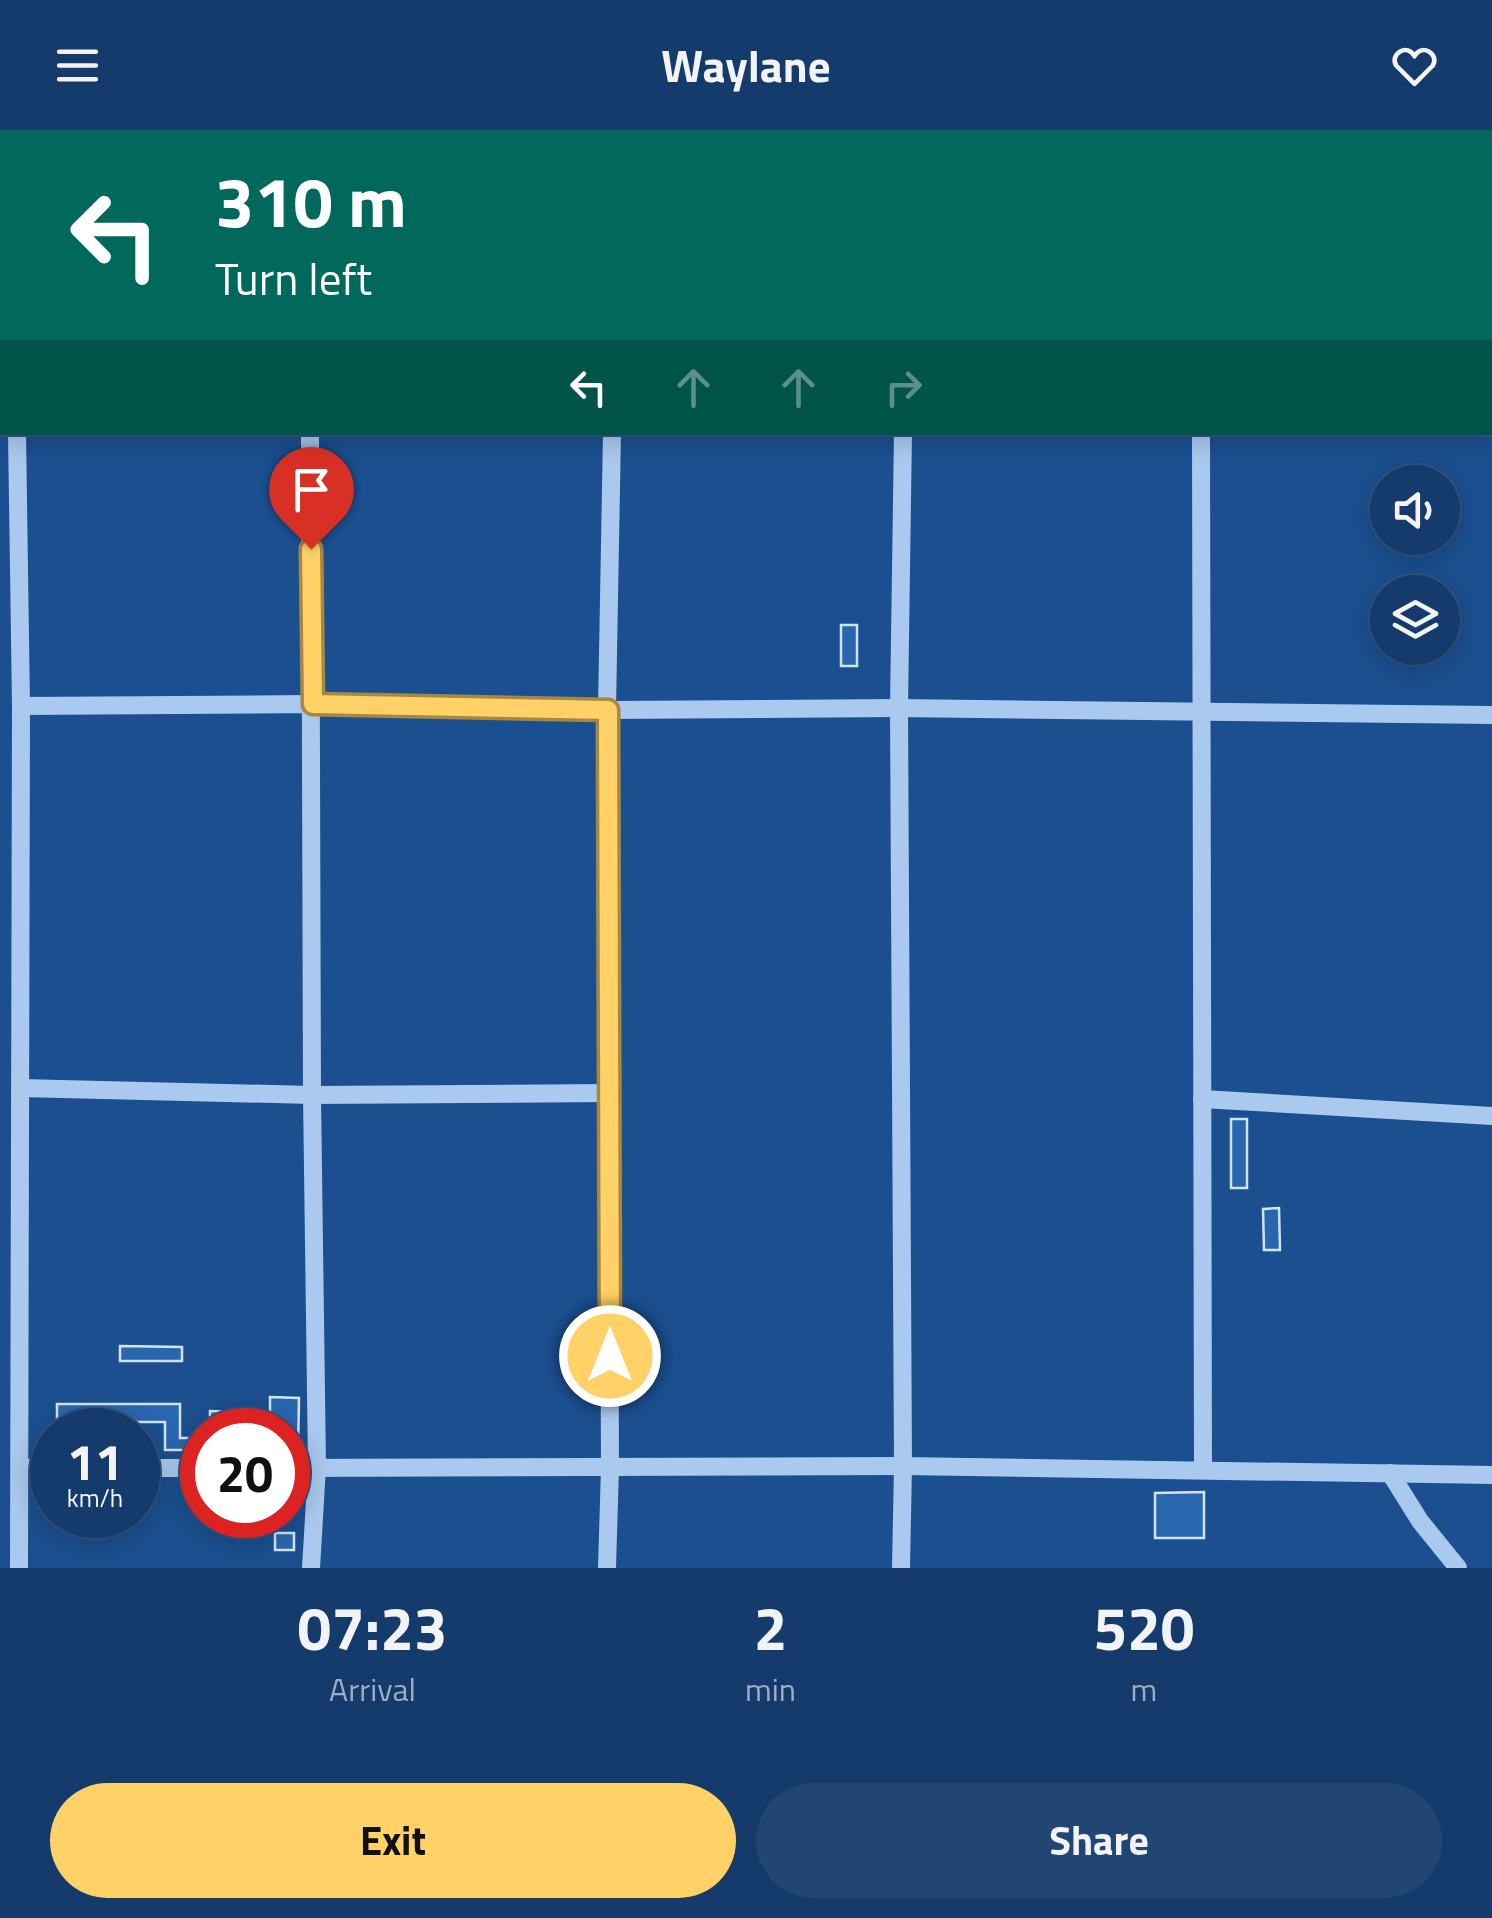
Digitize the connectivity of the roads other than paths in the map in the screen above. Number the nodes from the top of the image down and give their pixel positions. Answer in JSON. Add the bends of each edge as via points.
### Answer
{"nodes":[{"id":1,"x":17,"y":435,"type":"edge"},
{"id":2,"x":310,"y":435,"type":"edge"},
{"id":3,"x":612,"y":435,"type":"edge"},
{"id":4,"x":904,"y":435,"type":"edge"},
{"id":5,"x":1201,"y":435,"type":"edge"},
{"id":6,"x":313,"y":704,"type":"junction"},
{"id":7,"x":21,"y":706,"type":"junction"},
{"id":8,"x":899,"y":708,"type":"junction"},
{"id":9,"x":608,"y":710,"type":"junction"},
{"id":10,"x":1200,"y":712,"type":"junction"},
{"id":11,"x":1492,"y":716,"type":"edge"},
{"id":12,"x":20,"y":1088,"type":"junction"},
{"id":13,"x":609,"y":1093,"type":"junction"},
{"id":14,"x":312,"y":1095,"type":"junction"},
{"id":15,"x":1202,"y":1099,"type":"junction"},
{"id":16,"x":1492,"y":1116,"type":"edge"},
{"id":17,"x":904,"y":1466,"type":"junction"},
{"id":18,"x":21,"y":1468,"type":"junction"},
{"id":19,"x":30,"y":1468,"type":"edge"},
{"id":20,"x":310,"y":1468,"type":"edge"},
{"id":21,"x":318,"y":1468,"type":"junction"},
{"id":22,"x":610,"y":1468,"type":"junction"},
{"id":23,"x":1203,"y":1470,"type":"junction"},
{"id":24,"x":1390,"y":1473,"type":"junction"},
{"id":25,"x":1492,"y":1475,"type":"edge"},
{"id":26,"x":19,"y":1568,"type":"edge"},
{"id":27,"x":311,"y":1568,"type":"edge"},
{"id":28,"x":607,"y":1568,"type":"edge"},
{"id":29,"x":901,"y":1568,"type":"edge"},
{"id":30,"x":1458,"y":1568,"type":"edge"}],
"edges":[{"from":1,"to":7,"type":"street"},
{"from":2,"to":6,"type":"street"},
{"from":3,"to":9,"type":"street"},
{"from":4,"to":8,"type":"street"},
{"from":5,"to":10,"type":"street"},
{"from":6,"to":7,"type":"street"},
{"from":6,"to":9,"type":"street"},
{"from":6,"to":14,"type":"street"},
{"from":7,"to":12,"type":"street"},
{"from":8,"to":9,"type":"street"},
{"from":8,"to":10,"type":"street"},
{"from":8,"to":17,"type":"street"},
{"from":9,"to":13,"type":"street"},
{"from":10,"to":11,"type":"street"},
{"from":10,"to":15,"type":"street"},
{"from":12,"to":14,"type":"street"},
{"from":12,"to":18,"type":"street"},
{"from":13,"to":14,"type":"street"},
{"from":13,"to":22,"type":"street"},
{"from":14,"to":21,"type":"street"},
{"from":15,"to":16,"type":"street"},
{"from":15,"to":23,"type":"street"},
{"from":17,"to":22,"type":"street"},
{"from":17,"to":23,"type":"street"},
{"from":17,"to":29,"type":"street"},
{"from":18,"to":19,"type":"street"},
{"from":18,"to":26,"type":"street"},
{"from":20,"to":21,"type":"street"},
{"from":21,"to":22,"type":"street"},
{"from":21,"to":27,"type":"street"},
{"from":22,"to":28,"type":"street"},
{"from":23,"to":24,"type":"street"},
{"from":24,"to":25,"type":"street"},
{"from":24,"to":30,"type":"street"}]}
